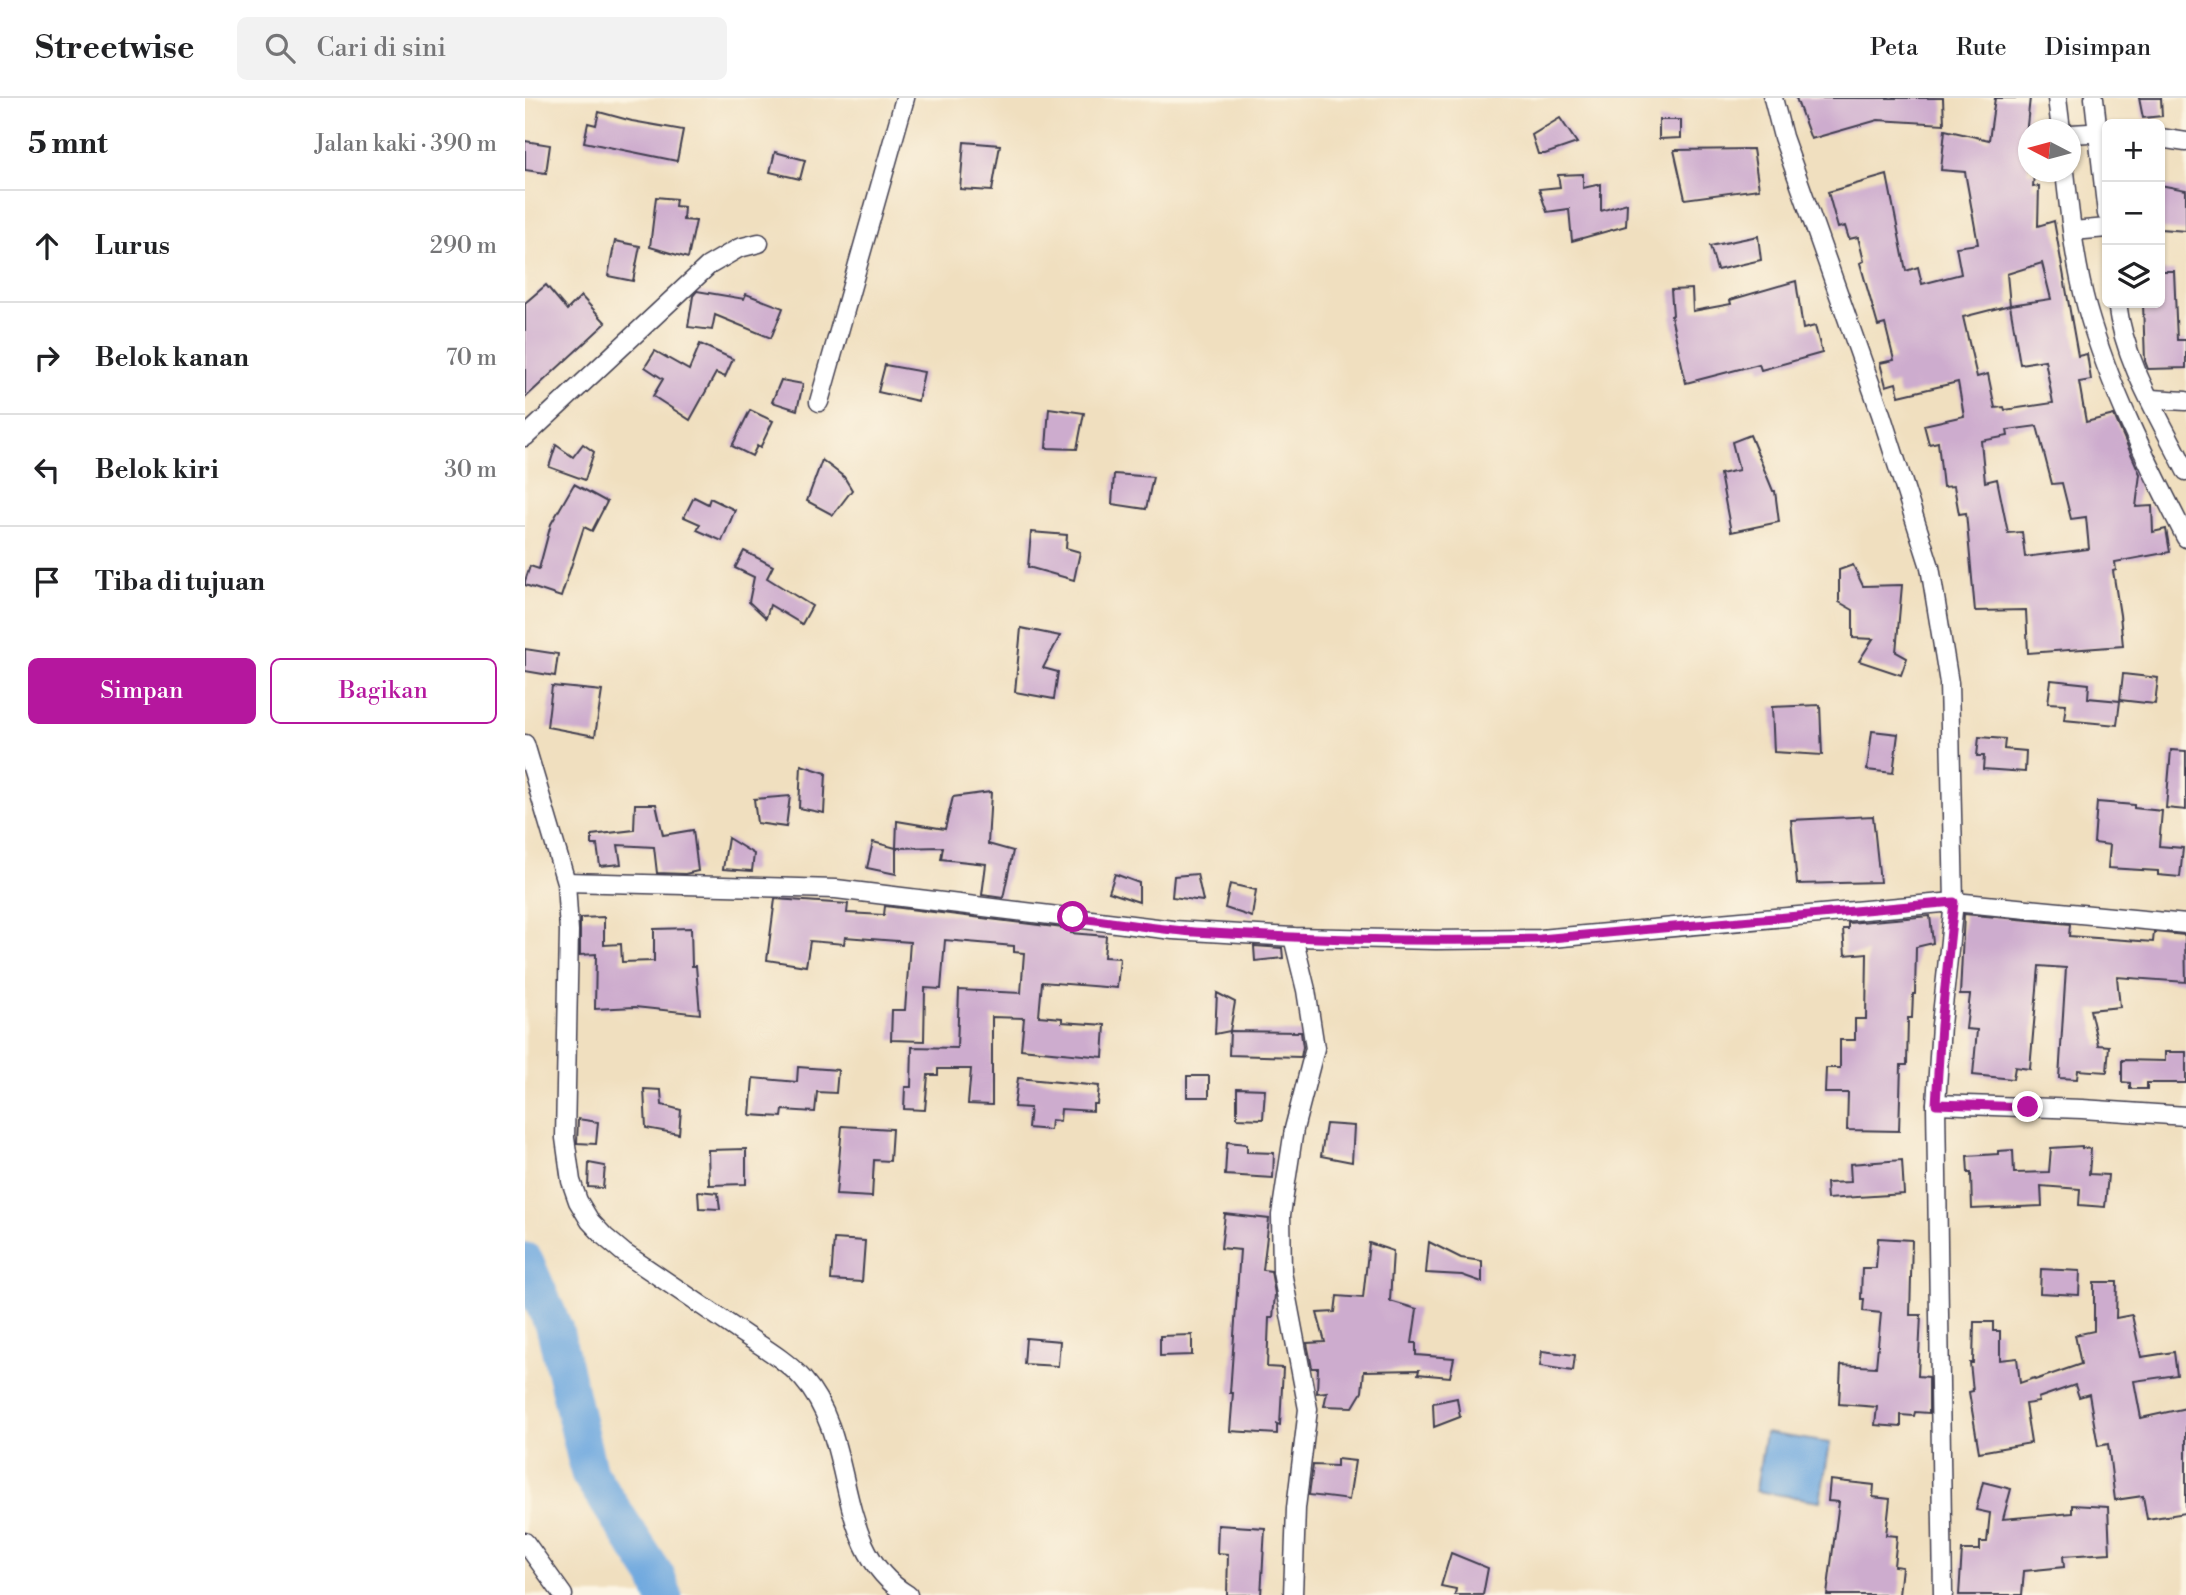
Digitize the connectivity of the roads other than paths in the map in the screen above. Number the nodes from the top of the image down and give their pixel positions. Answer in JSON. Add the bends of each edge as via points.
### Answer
{"nodes":[{"id":1,"x":905,"y":98,"type":"edge"},
{"id":2,"x":1773,"y":98,"type":"edge"},
{"id":3,"x":2057,"y":98,"type":"edge"},
{"id":4,"x":2094,"y":98,"type":"edge"},
{"id":5,"x":2059,"y":119,"type":"edge"},
{"id":6,"x":2089,"y":132,"type":"edge"},
{"id":7,"x":2165,"y":139,"type":"edge"},
{"id":8,"x":2186,"y":142,"type":"edge"},
{"id":9,"x":2069,"y":182,"type":"edge"},
{"id":10,"x":2102,"y":191,"type":"edge"},
{"id":11,"x":2090,"y":229,"type":"edge"},
{"id":12,"x":759,"y":243,"type":"dead end"},
{"id":13,"x":2118,"y":308,"type":"edge"},
{"id":14,"x":2123,"y":370,"type":"junction"},
{"id":15,"x":2151,"y":399,"type":"junction"},
{"id":16,"x":2186,"y":401,"type":"edge"},
{"id":17,"x":819,"y":402,"type":"dead end"},
{"id":18,"x":525,"y":437,"type":"edge"},
{"id":19,"x":2186,"y":471,"type":"edge"},
{"id":20,"x":2186,"y":538,"type":"edge"},
{"id":21,"x":525,"y":744,"type":"edge"},
{"id":22,"x":566,"y":882,"type":"junction"},
{"id":23,"x":1954,"y":902,"type":"junction"},
{"id":24,"x":2186,"y":924,"type":"edge"},
{"id":25,"x":1293,"y":937,"type":"junction"},
{"id":26,"x":1936,"y":1104,"type":"junction"},
{"id":27,"x":2186,"y":1116,"type":"edge"},
{"id":28,"x":525,"y":1542,"type":"edge"},
{"id":29,"x":563,"y":1595,"type":"edge"},
{"id":30,"x":908,"y":1595,"type":"edge"},
{"id":31,"x":1293,"y":1595,"type":"edge"},
{"id":32,"x":1944,"y":1595,"type":"edge"}],
"edges":[{"from":1,"to":17,"type":"street"},
{"from":2,"to":23,"type":"street","via":[[1930,567],[1949,683]]},
{"from":3,"to":5,"type":"street"},
{"from":4,"to":6,"type":"street"},
{"from":6,"to":10,"type":"street"},
{"from":7,"to":8,"type":"street"},
{"from":9,"to":11,"type":"street"},
{"from":11,"to":14,"type":"street","via":[[2086,306]]},
{"from":12,"to":18,"type":"street","via":[[739,248],[708,266]]},
{"from":13,"to":14,"type":"street","via":[[2125,339]]},
{"from":14,"to":15,"type":"street"},
{"from":14,"to":20,"type":"street","via":[[2158,484]]},
{"from":15,"to":16,"type":"street"},
{"from":15,"to":19,"type":"street"},
{"from":21,"to":22,"type":"street"},
{"from":22,"to":25,"type":"street","via":[[836,888],[1192,932]]},
{"from":22,"to":30,"type":"street","via":[[565,1138],[579,1201],[590,1221],[624,1253],[803,1379],[822,1407],[833,1435],[868,1555],[880,1574]]},
{"from":23,"to":24,"type":"street"},
{"from":23,"to":25,"type":"street","via":[[1540,939]]},
{"from":23,"to":26,"type":"street"},
{"from":25,"to":31,"type":"street","via":[[1315,1048],[1294,1129],[1281,1215],[1282,1272],[1308,1409],[1296,1508]]},
{"from":26,"to":27,"type":"street"},
{"from":26,"to":32,"type":"street"},
{"from":28,"to":29,"type":"street"}]}
